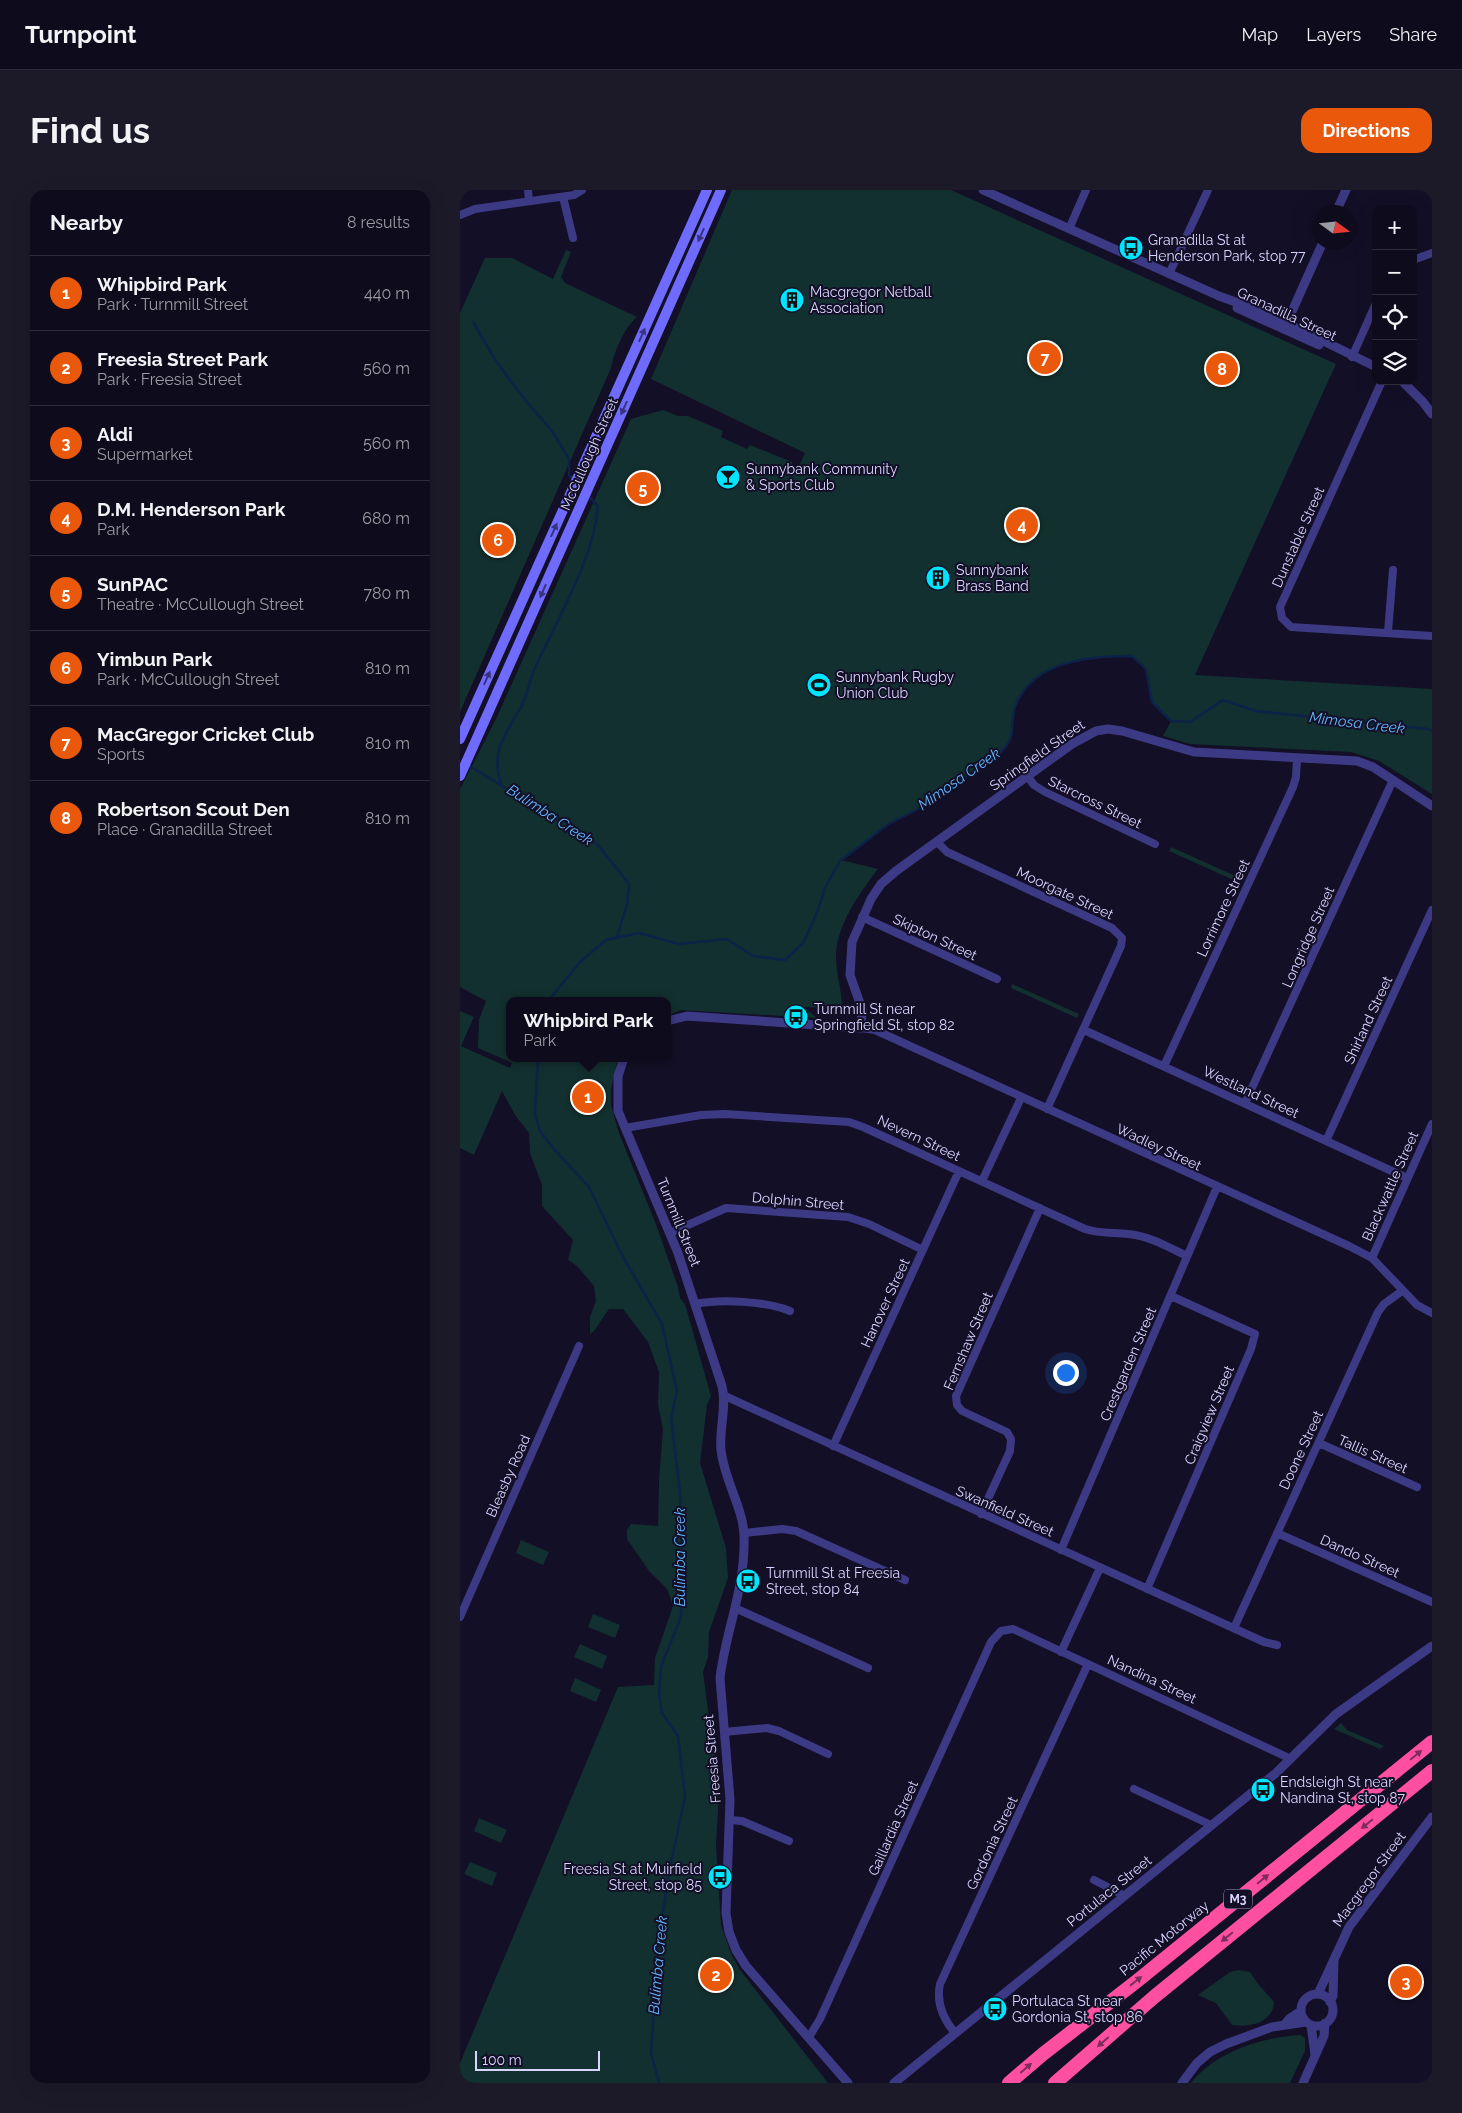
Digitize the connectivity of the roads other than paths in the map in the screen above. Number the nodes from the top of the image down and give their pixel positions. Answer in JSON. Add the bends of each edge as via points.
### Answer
{"nodes":[{"id":1,"x":528,"y":190,"type":"edge"},
{"id":2,"x":582,"y":190,"type":"edge"},
{"id":3,"x":707,"y":190,"type":"edge"},
{"id":4,"x":721,"y":190,"type":"edge"},
{"id":5,"x":983,"y":190,"type":"edge"},
{"id":6,"x":1086,"y":190,"type":"edge"},
{"id":7,"x":1208,"y":190,"type":"edge"},
{"id":8,"x":1346,"y":190,"type":"edge"},
{"id":9,"x":563,"y":197,"type":"junction"},
{"id":10,"x":529,"y":201,"type":"junction"},
{"id":11,"x":1339,"y":205,"type":"edge"},
{"id":12,"x":460,"y":215,"type":"edge"},
{"id":13,"x":1069,"y":229,"type":"junction"},
{"id":14,"x":572,"y":238,"type":"dead end"},
{"id":15,"x":1320,"y":250,"type":"edge"},
{"id":16,"x":1432,"y":253,"type":"edge"},
{"id":17,"x":1417,"y":259,"type":"edge"},
{"id":18,"x":1170,"y":274,"type":"junction"},
{"id":19,"x":1372,"y":311,"type":"edge"},
{"id":20,"x":1286,"y":327,"type":"junction"},
{"id":21,"x":1349,"y":355,"type":"junction"},
{"id":22,"x":1372,"y":366,"type":"edge"},
{"id":23,"x":1380,"y":385,"type":"edge"},
{"id":24,"x":1406,"y":385,"type":"edge"},
{"id":25,"x":1432,"y":414,"type":"edge"},
{"id":26,"x":1392,"y":570,"type":"dead end"},
{"id":27,"x":1388,"y":632,"type":"junction"},
{"id":28,"x":1432,"y":636,"type":"edge"},
{"id":29,"x":460,"y":739,"type":"edge"},
{"id":30,"x":1297,"y":759,"type":"junction"},
{"id":31,"x":460,"y":776,"type":"edge"},
{"id":32,"x":1028,"y":777,"type":"junction"},
{"id":33,"x":1392,"y":780,"type":"junction"},
{"id":34,"x":1432,"y":806,"type":"edge"},
{"id":35,"x":937,"y":842,"type":"junction"},
{"id":36,"x":1155,"y":844,"type":"dead end"},
{"id":37,"x":1432,"y":910,"type":"edge"},
{"id":38,"x":862,"y":917,"type":"junction"},
{"id":39,"x":997,"y":979,"type":"dead end"},
{"id":40,"x":671,"y":1020,"type":"edge"},
{"id":41,"x":861,"y":1028,"type":"junction"},
{"id":42,"x":1084,"y":1030,"type":"junction"},
{"id":43,"x":623,"y":1062,"type":"edge"},
{"id":44,"x":1164,"y":1066,"type":"junction"},
{"id":45,"x":1021,"y":1098,"type":"junction"},
{"id":46,"x":1245,"y":1103,"type":"junction"},
{"id":47,"x":1047,"y":1109,"type":"junction"},
{"id":48,"x":1432,"y":1124,"type":"edge"},
{"id":49,"x":624,"y":1128,"type":"junction"},
{"id":50,"x":1326,"y":1141,"type":"junction"},
{"id":51,"x":959,"y":1170,"type":"junction"},
{"id":52,"x":1407,"y":1178,"type":"junction"},
{"id":53,"x":982,"y":1180,"type":"junction"},
{"id":54,"x":1217,"y":1187,"type":"junction"},
{"id":55,"x":1040,"y":1208,"type":"junction"},
{"id":56,"x":670,"y":1233,"type":"junction"},
{"id":57,"x":923,"y":1250,"type":"junction"},
{"id":58,"x":1187,"y":1256,"type":"junction"},
{"id":59,"x":1372,"y":1258,"type":"junction"},
{"id":60,"x":1402,"y":1291,"type":"junction"},
{"id":61,"x":1171,"y":1296,"type":"junction"},
{"id":62,"x":695,"y":1304,"type":"junction"},
{"id":63,"x":790,"y":1311,"type":"dead end"},
{"id":64,"x":1432,"y":1313,"type":"edge"},
{"id":65,"x":578,"y":1346,"type":"dead end"},
{"id":66,"x":725,"y":1396,"type":"junction"},
{"id":67,"x":1319,"y":1443,"type":"junction"},
{"id":68,"x":833,"y":1446,"type":"junction"},
{"id":69,"x":1417,"y":1488,"type":"dead end"},
{"id":70,"x":981,"y":1514,"type":"junction"},
{"id":71,"x":744,"y":1533,"type":"junction"},
{"id":72,"x":1277,"y":1533,"type":"junction"},
{"id":73,"x":1061,"y":1550,"type":"junction"},
{"id":74,"x":1100,"y":1568,"type":"junction"},
{"id":75,"x":905,"y":1580,"type":"dead end"},
{"id":76,"x":1147,"y":1589,"type":"junction"},
{"id":77,"x":1432,"y":1602,"type":"edge"},
{"id":78,"x":735,"y":1608,"type":"junction"},
{"id":79,"x":460,"y":1617,"type":"edge"},
{"id":80,"x":1234,"y":1628,"type":"junction"},
{"id":81,"x":1001,"y":1631,"type":"joint"},
{"id":82,"x":1277,"y":1645,"type":"dead end"},
{"id":83,"x":1432,"y":1646,"type":"edge"},
{"id":84,"x":1062,"y":1652,"type":"junction"},
{"id":85,"x":1088,"y":1664,"type":"junction"},
{"id":86,"x":868,"y":1668,"type":"dead end"},
{"id":87,"x":724,"y":1732,"type":"junction"},
{"id":88,"x":1432,"y":1742,"type":"edge"},
{"id":89,"x":828,"y":1754,"type":"dead end"},
{"id":90,"x":1291,"y":1759,"type":"junction"},
{"id":91,"x":1432,"y":1771,"type":"edge"},
{"id":92,"x":1134,"y":1789,"type":"dead end"},
{"id":93,"x":1432,"y":1816,"type":"edge"},
{"id":94,"x":730,"y":1820,"type":"junction"},
{"id":95,"x":1211,"y":1825,"type":"junction"},
{"id":96,"x":789,"y":1841,"type":"dead end"},
{"id":97,"x":1094,"y":1880,"type":"dead end"},
{"id":98,"x":1124,"y":1896,"type":"junction"},
{"id":99,"x":1334,"y":1960,"type":"junction"},
{"id":100,"x":1318,"y":1994,"type":"junction"},
{"id":101,"x":1330,"y":2002,"type":"junction"},
{"id":102,"x":1301,"y":2011,"type":"junction"},
{"id":103,"x":1309,"y":2023,"type":"junction"},
{"id":104,"x":1325,"y":2023,"type":"junction"},
{"id":105,"x":1285,"y":2024,"type":"junction"},
{"id":106,"x":955,"y":2033,"type":"junction"},
{"id":107,"x":809,"y":2037,"type":"junction"},
{"id":108,"x":1315,"y":2055,"type":"junction"},
{"id":109,"x":848,"y":2083,"type":"edge"},
{"id":110,"x":894,"y":2083,"type":"edge"},
{"id":111,"x":1009,"y":2083,"type":"edge"},
{"id":112,"x":1055,"y":2083,"type":"edge"},
{"id":113,"x":1182,"y":2083,"type":"edge"},
{"id":114,"x":1303,"y":2083,"type":"edge"}],
"edges":[{"from":1,"to":10,"type":"street"},
{"from":2,"to":9,"type":"street"},
{"from":29,"to":3,"type":"main road","name":"McCullough Street","one_way":true},
{"from":4,"to":31,"type":"main road","name":"McCullough Street","one_way":true},
{"from":5,"to":13,"type":"street","name":"Granadilla Street"},
{"from":6,"to":13,"type":"street"},
{"from":7,"to":18,"type":"street"},
{"from":8,"to":11,"type":"street"},
{"from":9,"to":10,"type":"street"},
{"from":9,"to":14,"type":"street"},
{"from":10,"to":12,"type":"street","via":[[475,209]]},
{"from":13,"to":18,"type":"street","name":"Granadilla Street"},
{"from":15,"to":20,"type":"street"},
{"from":16,"to":17,"type":"street"},
{"from":18,"to":20,"type":"street","name":"Granadilla Street"},
{"from":19,"to":21,"type":"street"},
{"from":20,"to":21,"type":"street","name":"Granadilla Street"},
{"from":21,"to":22,"type":"street","name":"Granadilla Street"},
{"from":23,"to":27,"type":"street","name":"Dunstable Street","via":[[1280,606],[1282,618],[1292,627]]},
{"from":24,"to":25,"type":"street"},
{"from":26,"to":27,"type":"street"},
{"from":27,"to":28,"type":"street","name":"Dunstable Street"},
{"from":30,"to":32,"type":"street","name":"Springfield Street","via":[[1194,752],[1108,729],[1084,736]]},
{"from":30,"to":33,"type":"street","name":"Springfield Street","via":[[1358,761]]},
{"from":30,"to":44,"type":"street","name":"Lorrimore Street","via":[[1296,778]]},
{"from":32,"to":35,"type":"street","name":"Springfield Street"},
{"from":32,"to":36,"type":"street","name":"Starcross Street","via":[[1045,792]]},
{"from":33,"to":34,"type":"street","name":"Springfield Street"},
{"from":33,"to":46,"type":"street","name":"Longridge Street"},
{"from":35,"to":38,"type":"street","name":"Springfield Street","via":[[881,884]]},
{"from":35,"to":42,"type":"street","name":"Moorgate Street","via":[[947,852],[1118,932],[1122,938],[1121,946]]},
{"from":37,"to":50,"type":"street","name":"Shirland Street"},
{"from":38,"to":39,"type":"street","name":"Skipton Street"},
{"from":38,"to":41,"type":"street","name":"Springfield Street","via":[[852,942],[850,959],[850,975],[862,1009]]},
{"from":40,"to":41,"type":"street","via":[[687,1016]]},
{"from":41,"to":45,"type":"street","name":"Wadley Street","via":[[875,1030]]},
{"from":42,"to":44,"type":"street","name":"Westland Street"},
{"from":42,"to":47,"type":"street","name":"Moorgate Street"},
{"from":43,"to":49,"type":"street","name":"Turnmill Street","via":[[617,1092],[618,1111]]},
{"from":44,"to":46,"type":"street","name":"Westland Street"},
{"from":45,"to":47,"type":"street","name":"Wadley Street"},
{"from":45,"to":53,"type":"street"},
{"from":46,"to":50,"type":"street","name":"Westland Street"},
{"from":47,"to":54,"type":"street","name":"Wadley Street"},
{"from":48,"to":52,"type":"street","name":"Blackwattle Street"},
{"from":49,"to":51,"type":"street","name":"Nevern Street","via":[[725,1114],[849,1122]]},
{"from":49,"to":56,"type":"street","name":"Turnmill Street"},
{"from":50,"to":52,"type":"street","name":"Westland Street"},
{"from":51,"to":53,"type":"street","name":"Nevern Street"},
{"from":51,"to":57,"type":"street","name":"Hanover Street"},
{"from":52,"to":59,"type":"street","name":"Blackwattle Street"},
{"from":53,"to":55,"type":"street","name":"Nevern Street"},
{"from":54,"to":58,"type":"street","name":"Crestgarden Street"},
{"from":54,"to":59,"type":"street","name":"Wadley Street"},
{"from":55,"to":58,"type":"street","name":"Nevern Street","via":[[1098,1233],[1149,1238]]},
{"from":55,"to":70,"type":"street","name":"Fernshaw Street","via":[[956,1396],[962,1411],[1007,1432],[1011,1439],[1010,1451]]},
{"from":56,"to":57,"type":"street","name":"Dolphin Street","via":[[726,1208],[848,1217]]},
{"from":56,"to":62,"type":"street","name":"Turnmill Street"},
{"from":57,"to":68,"type":"street","name":"Hanover Street"},
{"from":58,"to":61,"type":"street","name":"Crestgarden Street"},
{"from":59,"to":60,"type":"street","name":"Wadley Street"},
{"from":60,"to":64,"type":"street","name":"Wadley Street"},
{"from":60,"to":67,"type":"street","name":"Doone Street","via":[[1378,1312]]},
{"from":61,"to":73,"type":"street","name":"Crestgarden Street"},
{"from":61,"to":76,"type":"street","name":"Craigview Street","via":[[1255,1334]]},
{"from":62,"to":63,"type":"street","via":[[727,1301]]},
{"from":62,"to":66,"type":"street","name":"Turnmill Street"},
{"from":65,"to":79,"type":"street","name":"Bleasby Road"},
{"from":66,"to":68,"type":"street","name":"Swanfield Street"},
{"from":66,"to":71,"type":"street","name":"Freesia Street","via":[[721,1452]]},
{"from":67,"to":69,"type":"street","name":"Tallis Street"},
{"from":67,"to":72,"type":"street","name":"Doone Street"},
{"from":68,"to":70,"type":"street","name":"Swanfield Street"},
{"from":70,"to":73,"type":"street","name":"Swanfield Street"},
{"from":71,"to":75,"type":"street","via":[[782,1529],[796,1531]]},
{"from":71,"to":78,"type":"street","name":"Freesia Street","via":[[741,1585]]},
{"from":72,"to":77,"type":"street","name":"Dando Street"},
{"from":72,"to":80,"type":"street","name":"Doone Street"},
{"from":73,"to":74,"type":"street","name":"Swanfield Street"},
{"from":74,"to":76,"type":"street","name":"Swanfield Street"},
{"from":74,"to":84,"type":"street"},
{"from":76,"to":80,"type":"street","name":"Swanfield Street"},
{"from":78,"to":86,"type":"street"},
{"from":78,"to":87,"type":"street","name":"Freesia Street","via":[[720,1678]]},
{"from":80,"to":82,"type":"street","name":"Swanfield Street"},
{"from":81,"to":84,"type":"street","name":"Nandina Street","via":[[1013,1629]]},
{"from":81,"to":107,"type":"street","name":"Gaillardia Street","via":[[991,1642]]},
{"from":83,"to":90,"type":"street","name":"Portulaca Street","via":[[1336,1714]]},
{"from":84,"to":85,"type":"street","name":"Nandina Street"},
{"from":85,"to":90,"type":"street","name":"Nandina Street"},
{"from":85,"to":106,"type":"street","name":"Gordonia Street","via":[[940,1984],[938,2002],[947,2024]]},
{"from":87,"to":89,"type":"street","via":[[767,1728]]},
{"from":87,"to":94,"type":"street","name":"Freesia Street"},
{"from":111,"to":88,"type":"highway","name":"Pacific Motorway","number":"M3","one_way":true},
{"from":90,"to":95,"type":"street","name":"Portulaca Street"},
{"from":91,"to":112,"type":"highway","number":"M3","one_way":true,"via":[[1162,1991]]},
{"from":92,"to":95,"type":"street"},
{"from":93,"to":99,"type":"street","name":"Macgregor Street","via":[[1349,1927]]},
{"from":94,"to":96,"type":"street","via":[[742,1821]]},
{"from":94,"to":107,"type":"street","name":"Freesia Street","via":[[726,1890],[729,1932],[746,1966]]},
{"from":95,"to":98,"type":"street","name":"Portulaca Street"},
{"from":97,"to":98,"type":"street"},
{"from":98,"to":106,"type":"street","name":"Portulaca Street"},
{"from":99,"to":100,"type":"street","name":"Macgregor Street"},
{"from":99,"to":101,"type":"street","name":"Macgregor Street"},
{"from":100,"to":101,"type":"street"},
{"from":100,"to":102,"type":"street","via":[[1305,1999]]},
{"from":101,"to":104,"type":"street","via":[[1332,2011]]},
{"from":102,"to":103,"type":"street"},
{"from":102,"to":105,"type":"street"},
{"from":103,"to":104,"type":"street"},
{"from":103,"to":105,"type":"street"},
{"from":103,"to":108,"type":"street"},
{"from":104,"to":108,"type":"street","via":[[1325,2033]]},
{"from":105,"to":113,"type":"street","via":[[1210,2052]]},
{"from":106,"to":110,"type":"street","name":"Portulaca Street"},
{"from":107,"to":109,"type":"street","name":"Freesia Street"},
{"from":108,"to":114,"type":"street"}]}
